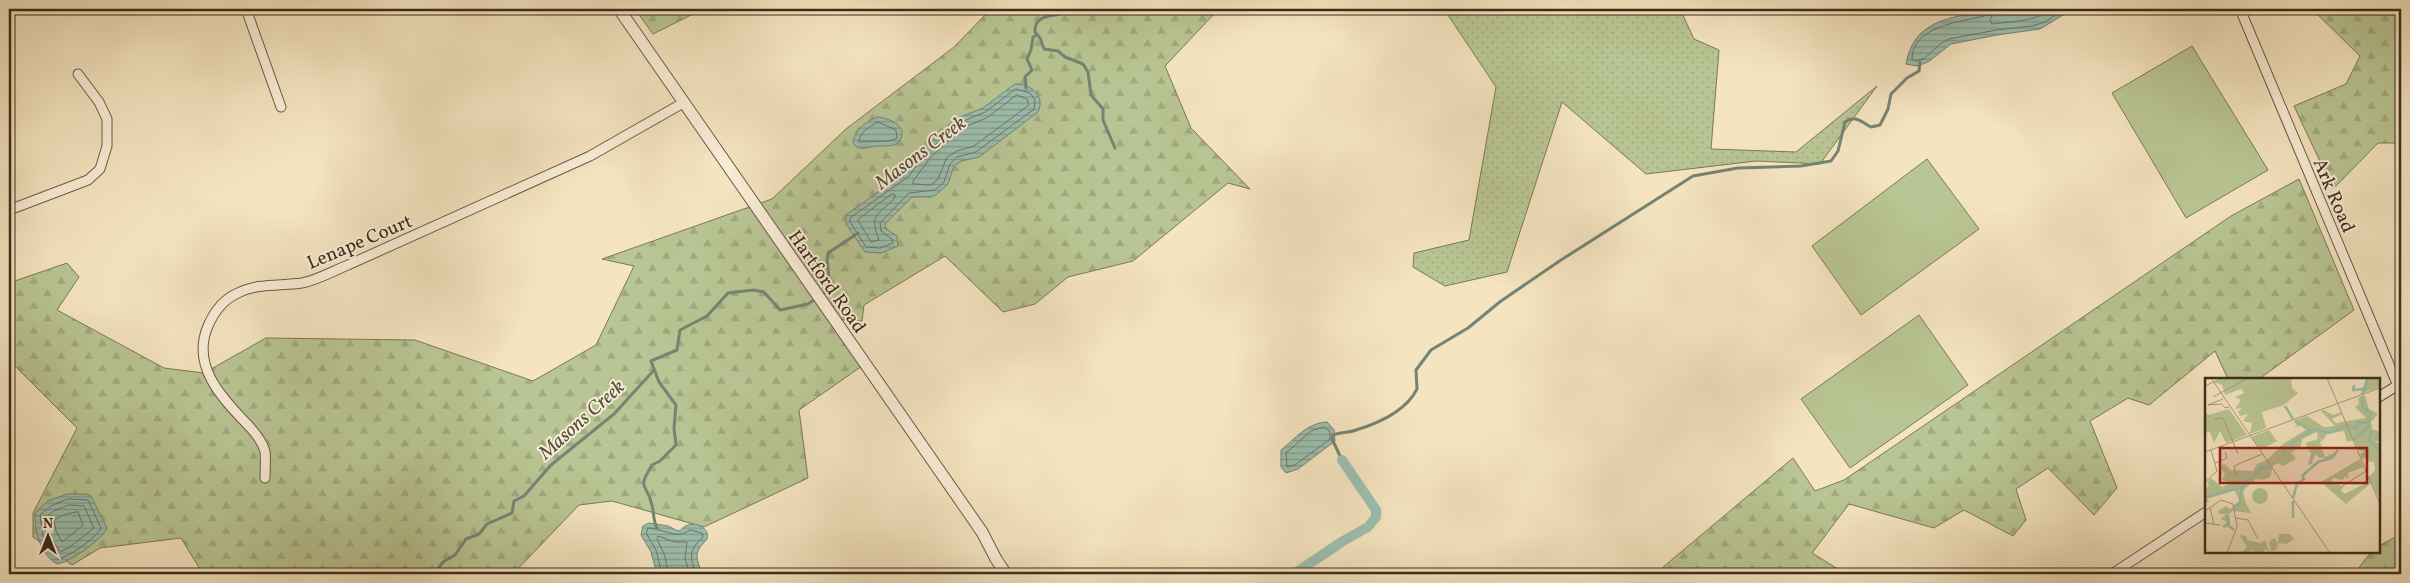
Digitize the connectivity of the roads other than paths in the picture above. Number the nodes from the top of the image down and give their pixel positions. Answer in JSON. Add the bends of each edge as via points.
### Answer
{"nodes":[{"id":1,"x":246,"y":9,"type":"edge"},
{"id":2,"x":618,"y":9,"type":"edge"},
{"id":3,"x":2240,"y":9,"type":"edge"},
{"id":4,"x":78,"y":74,"type":"dead end"},
{"id":5,"x":683,"y":103,"type":"junction"},
{"id":6,"x":281,"y":107,"type":"dead end"},
{"id":7,"x":9,"y":210,"type":"edge"},
{"id":8,"x":2400,"y":389,"type":"edge"},
{"id":9,"x":2380,"y":397,"type":"edge"},
{"id":10,"x":264,"y":478,"type":"dead end"},
{"id":11,"x":2205,"y":513,"type":"edge"},
{"id":12,"x":1006,"y":574,"type":"edge"},
{"id":13,"x":2112,"y":574,"type":"edge"}],
"edges":[{"from":1,"to":6,"type":"street"},
{"from":2,"to":5,"type":"street","name":"Hartford Road"},
{"from":3,"to":8,"type":"street","name":"Ark Road"},
{"from":4,"to":7,"type":"street","via":[[99,102],[106,119],[107,146],[100,169],[88,180]]},
{"from":5,"to":10,"type":"street","name":"Lenape Court","via":[[590,156],[340,269],[307,282],[249,289],[228,299],[215,312],[206,330],[204,361],[216,388],[255,433],[265,451]]},
{"from":5,"to":12,"type":"street","name":"Hartford Road","via":[[982,532]]},
{"from":8,"to":9,"type":"street"},
{"from":11,"to":13,"type":"street"}]}
